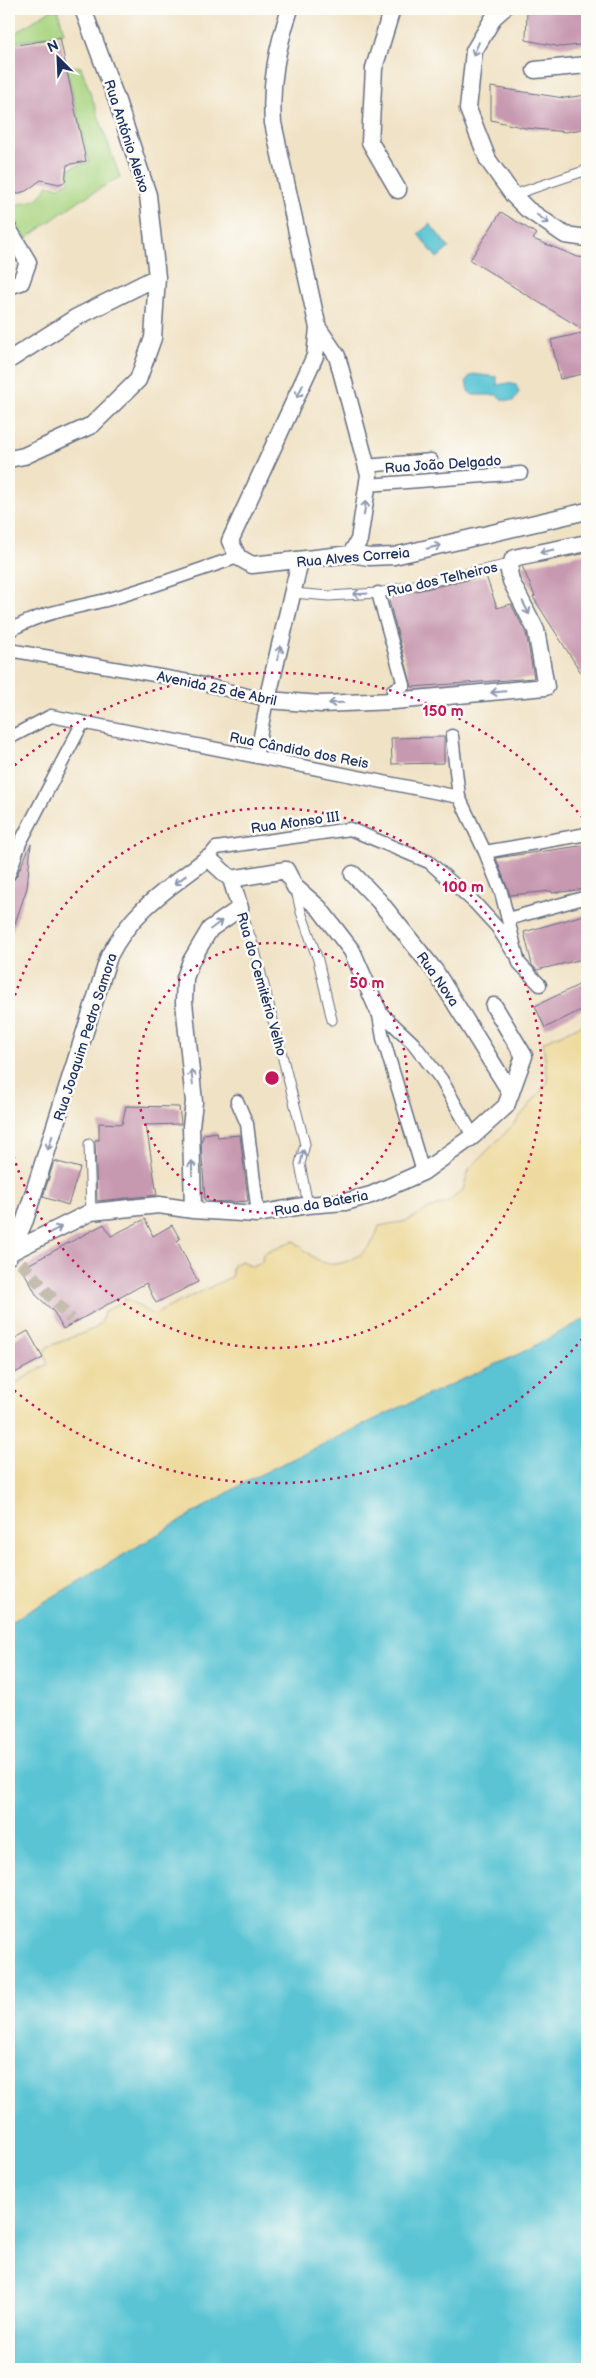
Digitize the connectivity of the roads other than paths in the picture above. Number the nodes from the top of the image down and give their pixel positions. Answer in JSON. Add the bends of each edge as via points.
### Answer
{"nodes":[{"id":1,"x":83,"y":9,"type":"edge"},
{"id":2,"x":290,"y":9,"type":"edge"},
{"id":3,"x":392,"y":9,"type":"edge"},
{"id":4,"x":503,"y":9,"type":"edge"},
{"id":5,"x":587,"y":65,"type":"edge"},
{"id":6,"x":535,"y":70,"type":"dead end"},
{"id":7,"x":587,"y":170,"type":"edge"},
{"id":8,"x":398,"y":190,"type":"dead end"},
{"id":9,"x":513,"y":195,"type":"junction"},
{"id":10,"x":9,"y":230,"type":"edge"},
{"id":11,"x":587,"y":238,"type":"edge"},
{"id":12,"x":157,"y":277,"type":"junction"},
{"id":13,"x":9,"y":286,"type":"edge"},
{"id":14,"x":318,"y":328,"type":"junction"},
{"id":15,"x":333,"y":350,"type":"junction"},
{"id":16,"x":315,"y":356,"type":"junction"},
{"id":17,"x":9,"y":360,"type":"edge"},
{"id":18,"x":9,"y":459,"type":"edge"},
{"id":19,"x":432,"y":460,"type":"dead end"},
{"id":20,"x":366,"y":466,"type":"junction"},
{"id":21,"x":521,"y":474,"type":"dead end"},
{"id":22,"x":368,"y":485,"type":"junction"},
{"id":23,"x":587,"y":511,"type":"edge"},
{"id":24,"x":587,"y":543,"type":"edge"},
{"id":25,"x":351,"y":554,"type":"junction"},
{"id":26,"x":238,"y":557,"type":"junction"},
{"id":27,"x":300,"y":561,"type":"junction"},
{"id":28,"x":510,"y":564,"type":"junction"},
{"id":29,"x":293,"y":593,"type":"junction"},
{"id":30,"x":378,"y":593,"type":"junction"},
{"id":31,"x":9,"y":631,"type":"edge"},
{"id":32,"x":9,"y":650,"type":"edge"},
{"id":33,"x":267,"y":700,"type":"junction"},
{"id":34,"x":394,"y":701,"type":"junction"},
{"id":35,"x":82,"y":724,"type":"junction"},
{"id":36,"x":452,"y":736,"type":"dead end"},
{"id":37,"x":9,"y":738,"type":"edge"},
{"id":38,"x":256,"y":757,"type":"junction"},
{"id":39,"x":459,"y":797,"type":"junction"},
{"id":40,"x":587,"y":834,"type":"edge"},
{"id":41,"x":485,"y":852,"type":"junction"},
{"id":42,"x":208,"y":858,"type":"junction"},
{"id":43,"x":9,"y":874,"type":"edge"},
{"id":44,"x":353,"y":874,"type":"dead end"},
{"id":45,"x":231,"y":880,"type":"junction"},
{"id":46,"x":299,"y":886,"type":"junction"},
{"id":47,"x":587,"y":897,"type":"edge"},
{"id":48,"x":240,"y":908,"type":"junction"},
{"id":49,"x":508,"y":919,"type":"junction"},
{"id":50,"x":519,"y":963,"type":"junction"},
{"id":51,"x":540,"y":985,"type":"dead end"},
{"id":52,"x":494,"y":1006,"type":"dead end"},
{"id":53,"x":378,"y":1010,"type":"junction"},
{"id":54,"x":332,"y":1020,"type":"dead end"},
{"id":55,"x":510,"y":1093,"type":"junction"},
{"id":56,"x":237,"y":1101,"type":"dead end"},
{"id":57,"x":473,"y":1136,"type":"junction"},
{"id":58,"x":90,"y":1144,"type":"dead end"},
{"id":59,"x":423,"y":1172,"type":"junction"},
{"id":60,"x":308,"y":1205,"type":"junction"},
{"id":61,"x":193,"y":1210,"type":"junction"},
{"id":62,"x":91,"y":1212,"type":"junction"},
{"id":63,"x":258,"y":1214,"type":"junction"},
{"id":64,"x":10,"y":1254,"type":"edge"}],
"edges":[{"from":1,"to":12,"type":"street","name":"Rua António Aleixo","via":[[118,101],[148,196]]},
{"from":2,"to":14,"type":"street","via":[[273,71],[273,123]]},
{"from":3,"to":8,"type":"street","via":[[374,68],[370,142]]},
{"from":4,"to":9,"type":"street","one_way":true,"via":[[494,17],[474,51],[468,109],[488,160]]},
{"from":5,"to":6,"type":"street"},
{"from":7,"to":9,"type":"lane"},
{"from":9,"to":11,"type":"street","one_way":true,"via":[[527,209],[565,235]]},
{"from":10,"to":13,"type":"street","via":[[28,262],[21,282]]},
{"from":12,"to":17,"type":"street","via":[[74,318]]},
{"from":12,"to":18,"type":"street","name":"Rua António Aleixo","via":[[153,338],[138,380],[92,425],[24,456]]},
{"from":14,"to":15,"type":"street"},
{"from":14,"to":16,"type":"street"},
{"from":15,"to":16,"type":"street","via":[[323,349]]},
{"from":15,"to":20,"type":"street"},
{"from":16,"to":26,"type":"street","one_way":true,"via":[[230,540]]},
{"from":19,"to":20,"type":"street"},
{"from":20,"to":22,"type":"street"},
{"from":21,"to":22,"type":"street","name":"Rua João Delgado"},
{"from":25,"to":22,"type":"street","one_way":true,"via":[[359,540]]},
{"from":25,"to":23,"type":"street","name":"Rua Alves Correia","one_way":true,"via":[[394,556]]},
{"from":24,"to":28,"type":"street","name":"Rua dos Telheiros","one_way":true,"via":[[518,557]]},
{"from":25,"to":27,"type":"street","name":"Rua Alves Correia"},
{"from":26,"to":27,"type":"street","name":"Rua Alves Correia","via":[[252,565]]},
{"from":26,"to":31,"type":"street","via":[[111,599],[24,621]]},
{"from":27,"to":29,"type":"street"},
{"from":28,"to":30,"type":"lane","name":"Rua dos Telheiros"},
{"from":28,"to":34,"type":"street","name":"Avenida 25 de Abril","one_way":true,"via":[[511,581],[536,630],[546,687]]},
{"from":30,"to":29,"type":"lane","name":"Rua dos Telheiros","one_way":true,"via":[[329,596]]},
{"from":33,"to":29,"type":"street","one_way":true},
{"from":30,"to":34,"type":"street","via":[[404,686],[392,690]]},
{"from":32,"to":33,"type":"street","name":"Avenida 25 de Abril","via":[[195,682]]},
{"from":34,"to":33,"type":"street","name":"Avenida 25 de Abril","one_way":true,"via":[[321,704]]},
{"from":33,"to":38,"type":"street"},
{"from":35,"to":37,"type":"street","name":"Rua Cândido dos Reis","via":[[51,716]]},
{"from":35,"to":38,"type":"street","name":"Rua Cândido dos Reis"},
{"from":35,"to":43,"type":"street","via":[[20,843]]},
{"from":36,"to":39,"type":"street"},
{"from":38,"to":39,"type":"street","name":"Rua Cândido dos Reis"},
{"from":39,"to":41,"type":"street"},
{"from":40,"to":41,"type":"street"},
{"from":41,"to":49,"type":"street"},
{"from":42,"to":45,"type":"street"},
{"from":42,"to":50,"type":"street","name":"Rua Afonso III","via":[[216,848],[350,830],[429,862],[475,902],[497,927]]},
{"from":42,"to":64,"type":"street","name":"Rua Joaquim Pedro Samora","one_way":true,"via":[[142,909],[121,933],[109,956],[25,1220]]},
{"from":44,"to":55,"type":"street","name":"Rua Nova","via":[[435,971]]},
{"from":45,"to":46,"type":"street","via":[[286,870]]},
{"from":45,"to":48,"type":"street","name":"Rua do Cemitério Velho"},
{"from":46,"to":53,"type":"street","via":[[352,951]]},
{"from":46,"to":54,"type":"lane","via":[[301,912],[318,960]]},
{"from":47,"to":49,"type":"street"},
{"from":60,"to":48,"type":"lane","name":"Rua do Cemitério Velho","one_way":true,"via":[[300,1164],[305,1144],[254,947]]},
{"from":61,"to":48,"type":"street","one_way":true,"via":[[194,1102],[184,1002],[185,978],[210,929]]},
{"from":49,"to":50,"type":"street"},
{"from":50,"to":51,"type":"street","name":"Rua Afonso III"},
{"from":52,"to":55,"type":"street","name":"Rua da Bateria","via":[[524,1056]]},
{"from":53,"to":57,"type":"street","via":[[413,1043],[442,1079]]},
{"from":53,"to":59,"type":"street","via":[[383,1038]]},
{"from":55,"to":57,"type":"street","name":"Rua da Bateria","via":[[506,1106]]},
{"from":56,"to":63,"type":"street","via":[[247,1124]]},
{"from":57,"to":59,"type":"street","name":"Rua da Bateria"},
{"from":58,"to":62,"type":"lane"},
{"from":59,"to":60,"type":"street","name":"Rua da Bateria","via":[[372,1195],[345,1202]]},
{"from":60,"to":63,"type":"street","name":"Rua da Bateria"},
{"from":61,"to":62,"type":"street","name":"Rua da Bateria","via":[[159,1205]]},
{"from":61,"to":63,"type":"street","name":"Rua da Bateria"},
{"from":64,"to":62,"type":"street","name":"Rua da Bateria","one_way":true}]}
